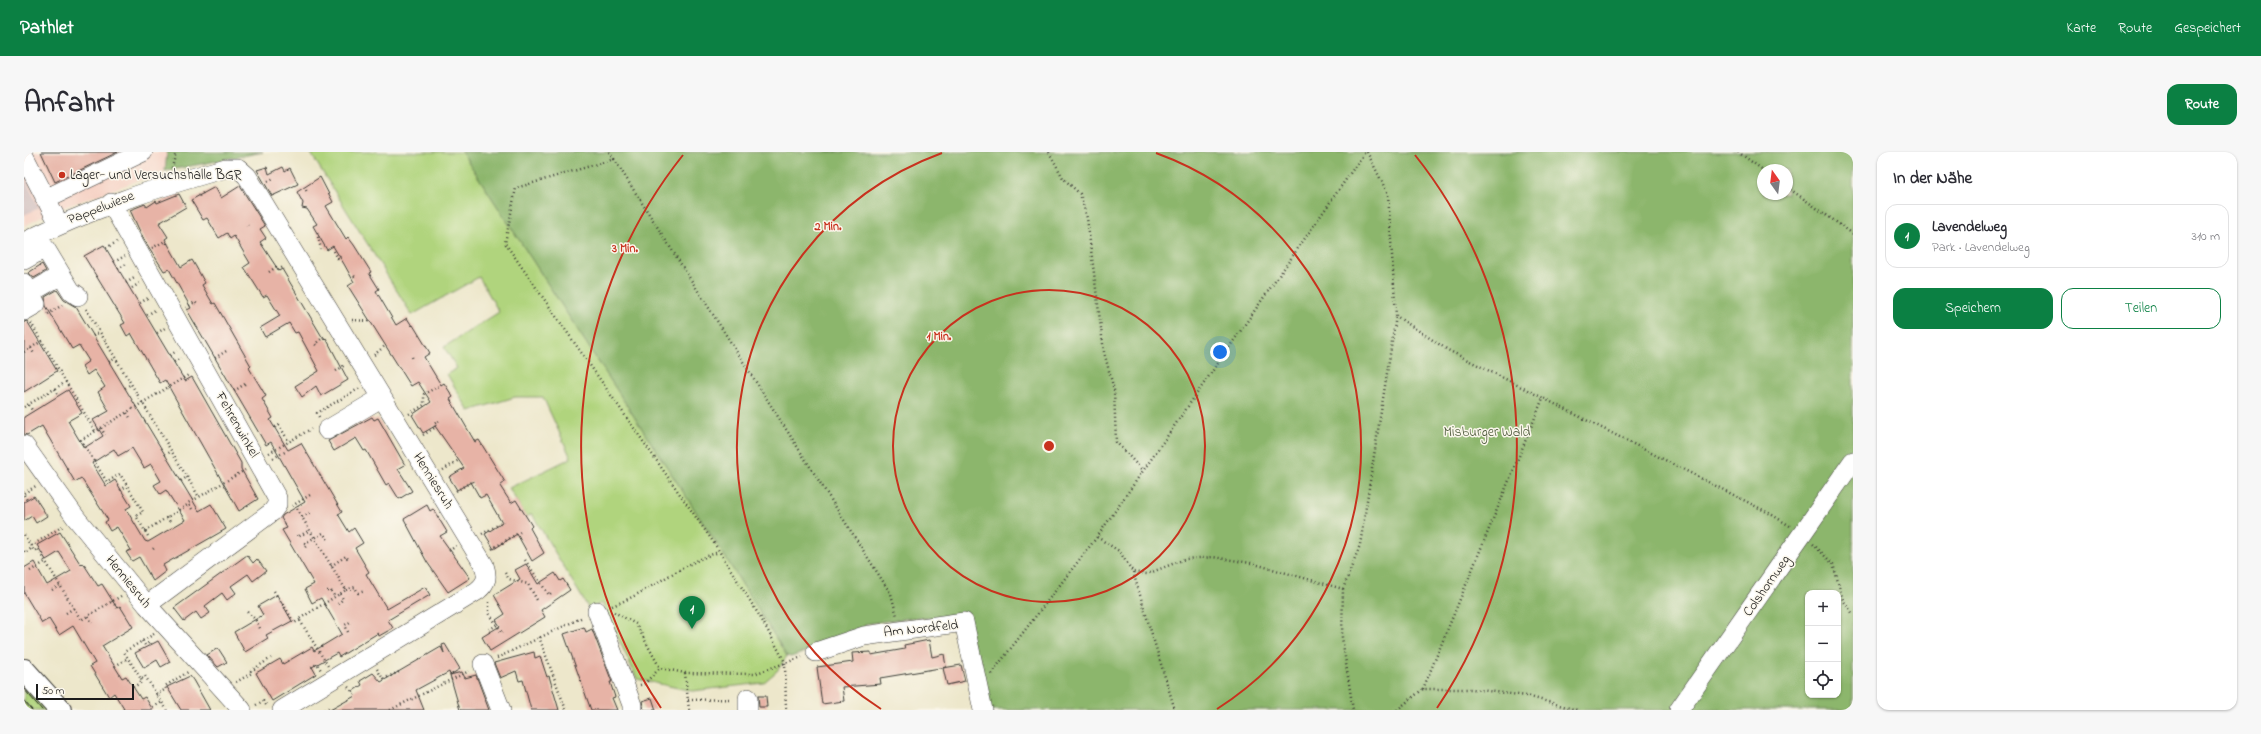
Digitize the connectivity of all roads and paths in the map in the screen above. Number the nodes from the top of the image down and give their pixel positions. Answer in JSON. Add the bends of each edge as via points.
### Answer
{"nodes":[{"id":1,"x":143,"y":152,"type":"edge"},
{"id":2,"x":176,"y":152,"type":"edge"},
{"id":3,"x":609,"y":152,"type":"edge"},
{"id":4,"x":1049,"y":152,"type":"edge"},
{"id":5,"x":1366,"y":152,"type":"edge"},
{"id":6,"x":1738,"y":152,"type":"edge"},
{"id":7,"x":24,"y":156,"type":"edge"},
{"id":8,"x":614,"y":159,"type":"junction"},
{"id":9,"x":1757,"y":166,"type":"edge"},
{"id":10,"x":172,"y":171,"type":"dead end"},
{"id":11,"x":247,"y":176,"type":"joint"},
{"id":12,"x":1793,"y":191,"type":"edge"},
{"id":13,"x":45,"y":199,"type":"junction"},
{"id":14,"x":111,"y":203,"type":"junction"},
{"id":15,"x":59,"y":224,"type":"junction"},
{"id":16,"x":317,"y":233,"type":"dead end"},
{"id":17,"x":1853,"y":234,"type":"edge"},
{"id":18,"x":24,"y":242,"type":"edge"},
{"id":19,"x":167,"y":244,"type":"dead end"},
{"id":20,"x":110,"y":246,"type":"dead end"},
{"id":21,"x":148,"y":246,"type":"dead end"},
{"id":22,"x":106,"y":248,"type":"dead end"},
{"id":23,"x":321,"y":249,"type":"dead end"},
{"id":24,"x":334,"y":251,"type":"dead end"},
{"id":25,"x":341,"y":257,"type":"dead end"},
{"id":26,"x":24,"y":260,"type":"edge"},
{"id":27,"x":118,"y":260,"type":"dead end"},
{"id":28,"x":114,"y":262,"type":"dead end"},
{"id":29,"x":122,"y":266,"type":"dead end"},
{"id":30,"x":281,"y":268,"type":"dead end"},
{"id":31,"x":118,"y":269,"type":"dead end"},
{"id":32,"x":269,"y":272,"type":"dead end"},
{"id":33,"x":61,"y":275,"type":"junction"},
{"id":34,"x":130,"y":281,"type":"dead end"},
{"id":35,"x":126,"y":283,"type":"dead end"},
{"id":36,"x":136,"y":286,"type":"dead end"},
{"id":37,"x":27,"y":288,"type":"edge"},
{"id":38,"x":132,"y":288,"type":"dead end"},
{"id":39,"x":78,"y":296,"type":"junction"},
{"id":40,"x":144,"y":301,"type":"dead end"},
{"id":41,"x":140,"y":303,"type":"dead end"},
{"id":42,"x":197,"y":304,"type":"dead end"},
{"id":43,"x":182,"y":310,"type":"dead end"},
{"id":44,"x":45,"y":316,"type":"dead end"},
{"id":45,"x":1396,"y":316,"type":"junction"},
{"id":46,"x":350,"y":317,"type":"dead end"},
{"id":47,"x":30,"y":318,"type":"edge"},
{"id":48,"x":370,"y":320,"type":"dead end"},
{"id":49,"x":100,"y":332,"type":"junction"},
{"id":50,"x":324,"y":334,"type":"dead end"},
{"id":51,"x":93,"y":336,"type":"dead end"},
{"id":52,"x":42,"y":341,"type":"junction"},
{"id":53,"x":316,"y":345,"type":"dead end"},
{"id":54,"x":386,"y":345,"type":"dead end"},
{"id":55,"x":31,"y":348,"type":"junction"},
{"id":56,"x":228,"y":350,"type":"dead end"},
{"id":57,"x":24,"y":352,"type":"edge"},
{"id":58,"x":34,"y":354,"type":"dead end"},
{"id":59,"x":222,"y":354,"type":"dead end"},
{"id":60,"x":116,"y":358,"type":"junction"},
{"id":61,"x":368,"y":360,"type":"dead end"},
{"id":62,"x":109,"y":362,"type":"dead end"},
{"id":63,"x":191,"y":374,"type":"dead end"},
{"id":64,"x":372,"y":381,"type":"junction"},
{"id":65,"x":66,"y":382,"type":"junction"},
{"id":66,"x":131,"y":384,"type":"junction"},
{"id":67,"x":244,"y":384,"type":"dead end"},
{"id":68,"x":441,"y":385,"type":"dead end"},
{"id":69,"x":125,"y":388,"type":"dead end"},
{"id":70,"x":55,"y":389,"type":"junction"},
{"id":71,"x":228,"y":394,"type":"dead end"},
{"id":72,"x":59,"y":395,"type":"dead end"},
{"id":73,"x":381,"y":398,"type":"junction"},
{"id":74,"x":1543,"y":398,"type":"junction"},
{"id":75,"x":143,"y":403,"type":"junction"},
{"id":76,"x":29,"y":405,"type":"junction"},
{"id":77,"x":24,"y":408,"type":"edge"},
{"id":78,"x":33,"y":412,"type":"dead end"},
{"id":79,"x":127,"y":412,"type":"junction"},
{"id":80,"x":408,"y":416,"type":"dead end"},
{"id":81,"x":131,"y":419,"type":"dead end"},
{"id":82,"x":440,"y":421,"type":"dead end"},
{"id":83,"x":325,"y":426,"type":"junction"},
{"id":84,"x":275,"y":427,"type":"dead end"},
{"id":85,"x":101,"y":428,"type":"junction"},
{"id":86,"x":95,"y":431,"type":"junction"},
{"id":87,"x":105,"y":435,"type":"dead end"},
{"id":88,"x":420,"y":437,"type":"dead end"},
{"id":89,"x":289,"y":442,"type":"junction"},
{"id":90,"x":24,"y":445,"type":"edge"},
{"id":91,"x":172,"y":451,"type":"junction"},
{"id":92,"x":285,"y":452,"type":"dead end"},
{"id":93,"x":165,"y":455,"type":"dead end"},
{"id":94,"x":266,"y":455,"type":"dead end"},
{"id":95,"x":459,"y":460,"type":"dead end"},
{"id":96,"x":269,"y":461,"type":"dead end"},
{"id":97,"x":1853,"y":461,"type":"edge"},
{"id":98,"x":246,"y":469,"type":"dead end"},
{"id":99,"x":1142,"y":470,"type":"junction"},
{"id":100,"x":437,"y":474,"type":"dead end"},
{"id":101,"x":187,"y":477,"type":"junction"},
{"id":102,"x":181,"y":481,"type":"dead end"},
{"id":103,"x":36,"y":485,"type":"dead end"},
{"id":104,"x":475,"y":485,"type":"dead end"},
{"id":105,"x":127,"y":486,"type":"junction"},
{"id":106,"x":120,"y":490,"type":"dead end"},
{"id":107,"x":24,"y":494,"type":"edge"},
{"id":108,"x":310,"y":495,"type":"dead end"},
{"id":109,"x":450,"y":495,"type":"dead end"},
{"id":110,"x":199,"y":497,"type":"junction"},
{"id":111,"x":27,"y":500,"type":"dead end"},
{"id":112,"x":189,"y":504,"type":"junction"},
{"id":113,"x":294,"y":504,"type":"dead end"},
{"id":114,"x":192,"y":509,"type":"dead end"},
{"id":115,"x":297,"y":509,"type":"dead end"},
{"id":116,"x":311,"y":512,"type":"dead end"},
{"id":117,"x":136,"y":516,"type":"junction"},
{"id":118,"x":167,"y":517,"type":"junction"},
{"id":119,"x":302,"y":517,"type":"junction"},
{"id":120,"x":131,"y":518,"type":"dead end"},
{"id":121,"x":170,"y":522,"type":"dead end"},
{"id":122,"x":503,"y":522,"type":"dead end"},
{"id":123,"x":65,"y":525,"type":"dead end"},
{"id":124,"x":310,"y":530,"type":"junction"},
{"id":125,"x":145,"y":531,"type":"junction"},
{"id":126,"x":520,"y":532,"type":"dead end"},
{"id":127,"x":484,"y":533,"type":"dead end"},
{"id":128,"x":1803,"y":534,"type":"junction"},
{"id":129,"x":24,"y":535,"type":"edge"},
{"id":130,"x":297,"y":535,"type":"dead end"},
{"id":131,"x":148,"y":536,"type":"dead end"},
{"id":132,"x":1097,"y":537,"type":"junction"},
{"id":133,"x":314,"y":538,"type":"junction"},
{"id":134,"x":328,"y":540,"type":"dead end"},
{"id":135,"x":32,"y":547,"type":"junction"},
{"id":136,"x":305,"y":547,"type":"dead end"},
{"id":137,"x":492,"y":548,"type":"dead end"},
{"id":138,"x":24,"y":551,"type":"edge"},
{"id":139,"x":719,"y":552,"type":"junction"},
{"id":140,"x":348,"y":559,"type":"dead end"},
{"id":141,"x":525,"y":560,"type":"dead end"},
{"id":142,"x":45,"y":562,"type":"junction"},
{"id":143,"x":331,"y":566,"type":"junction"},
{"id":144,"x":30,"y":571,"type":"dead end"},
{"id":145,"x":1133,"y":572,"type":"junction"},
{"id":146,"x":505,"y":573,"type":"dead end"},
{"id":147,"x":60,"y":585,"type":"junction"},
{"id":148,"x":1343,"y":589,"type":"junction"},
{"id":149,"x":52,"y":590,"type":"dead end"},
{"id":150,"x":346,"y":590,"type":"junction"},
{"id":151,"x":274,"y":591,"type":"dead end"},
{"id":152,"x":327,"y":591,"type":"dead end"},
{"id":153,"x":365,"y":591,"type":"dead end"},
{"id":154,"x":340,"y":594,"type":"junction"},
{"id":155,"x":551,"y":594,"type":"dead end"},
{"id":156,"x":123,"y":595,"type":"dead end"},
{"id":157,"x":335,"y":597,"type":"junction"},
{"id":158,"x":489,"y":600,"type":"dead end"},
{"id":159,"x":537,"y":600,"type":"dead end"},
{"id":160,"x":112,"y":601,"type":"junction"},
{"id":161,"x":338,"y":604,"type":"dead end"},
{"id":162,"x":147,"y":605,"type":"junction"},
{"id":163,"x":74,"y":608,"type":"junction"},
{"id":164,"x":117,"y":608,"type":"dead end"},
{"id":165,"x":596,"y":611,"type":"dead end"},
{"id":166,"x":247,"y":612,"type":"dead end"},
{"id":167,"x":66,"y":613,"type":"dead end"},
{"id":168,"x":1853,"y":614,"type":"edge"},
{"id":169,"x":88,"y":616,"type":"junction"},
{"id":170,"x":300,"y":620,"type":"junction"},
{"id":171,"x":350,"y":622,"type":"dead end"},
{"id":172,"x":92,"y":623,"type":"dead end"},
{"id":173,"x":497,"y":625,"type":"junction"},
{"id":174,"x":261,"y":630,"type":"dead end"},
{"id":175,"x":902,"y":630,"type":"junction"},
{"id":176,"x":348,"y":632,"type":"dead end"},
{"id":177,"x":490,"y":632,"type":"dead end"},
{"id":178,"x":503,"y":632,"type":"dead end"},
{"id":179,"x":155,"y":633,"type":"dead end"},
{"id":180,"x":539,"y":637,"type":"dead end"},
{"id":181,"x":142,"y":641,"type":"junction"},
{"id":182,"x":151,"y":645,"type":"dead end"},
{"id":183,"x":816,"y":652,"type":"dead end"},
{"id":184,"x":128,"y":658,"type":"junction"},
{"id":185,"x":271,"y":658,"type":"dead end"},
{"id":186,"x":785,"y":662,"type":"junction"},
{"id":187,"x":483,"y":664,"type":"dead end"},
{"id":188,"x":115,"y":666,"type":"dead end"},
{"id":189,"x":376,"y":668,"type":"dead end"},
{"id":190,"x":660,"y":668,"type":"junction"},
{"id":191,"x":24,"y":670,"type":"edge"},
{"id":192,"x":189,"y":671,"type":"dead end"},
{"id":193,"x":399,"y":672,"type":"dead end"},
{"id":194,"x":684,"y":673,"type":"junction"},
{"id":195,"x":336,"y":678,"type":"junction"},
{"id":196,"x":141,"y":679,"type":"junction"},
{"id":197,"x":232,"y":684,"type":"dead end"},
{"id":198,"x":644,"y":684,"type":"dead end"},
{"id":199,"x":133,"y":687,"type":"dead end"},
{"id":200,"x":1423,"y":689,"type":"junction"},
{"id":201,"x":979,"y":690,"type":"junction"},
{"id":202,"x":156,"y":695,"type":"junction"},
{"id":203,"x":688,"y":700,"type":"junction"},
{"id":204,"x":162,"y":702,"type":"junction"},
{"id":205,"x":748,"y":704,"type":"edge"},
{"id":206,"x":152,"y":707,"type":"dead end"},
{"id":207,"x":330,"y":707,"type":"dead end"},
{"id":208,"x":246,"y":709,"type":"edge"},
{"id":209,"x":275,"y":709,"type":"edge"},
{"id":210,"x":60,"y":710,"type":"edge"},
{"id":211,"x":167,"y":710,"type":"edge"},
{"id":212,"x":324,"y":710,"type":"edge"},
{"id":213,"x":501,"y":710,"type":"edge"},
{"id":214,"x":566,"y":710,"type":"edge"},
{"id":215,"x":632,"y":710,"type":"edge"},
{"id":216,"x":689,"y":710,"type":"edge"},
{"id":217,"x":786,"y":710,"type":"edge"},
{"id":218,"x":983,"y":710,"type":"edge"},
{"id":219,"x":1175,"y":710,"type":"edge"},
{"id":220,"x":1353,"y":710,"type":"edge"},
{"id":221,"x":1397,"y":710,"type":"edge"},
{"id":222,"x":1577,"y":710,"type":"edge"},
{"id":223,"x":1679,"y":710,"type":"edge"}],
"edges":[{"from":1,"to":13,"type":"street"},
{"from":2,"to":10,"type":"path"},
{"from":3,"to":8,"type":"path"},
{"from":4,"to":99,"type":"path","via":[[1063,178],[1080,194],[1087,218],[1104,352],[1114,390],[1116,442]]},
{"from":5,"to":45,"type":"path","via":[[1388,194]]},
{"from":5,"to":99,"type":"path"},
{"from":6,"to":9,"type":"path"},
{"from":7,"to":13,"type":"street"},
{"from":8,"to":139,"type":"path","via":[[516,188],[505,243]]},
{"from":8,"to":175,"type":"path","via":[[891,594]]},
{"from":11,"to":14,"type":"street","name":"Pappelwiese","via":[[238,168],[226,168]]},
{"from":11,"to":64,"type":"street","name":"Henniesruh"},
{"from":12,"to":17,"type":"path"},
{"from":13,"to":15,"type":"street"},
{"from":14,"to":15,"type":"street","name":"Pappelwiese"},
{"from":14,"to":162,"type":"street","name":"Fehrenwinkel","via":[[278,498],[272,512]]},
{"from":15,"to":18,"type":"street","name":"Pappelwiese"},
{"from":16,"to":23,"type":"path"},
{"from":19,"to":21,"type":"path","via":[[167,240],[150,250]]},
{"from":20,"to":22,"type":"path"},
{"from":24,"to":25,"type":"path","via":[[338,259]]},
{"from":26,"to":33,"type":"street","via":[[45,248]]},
{"from":27,"to":28,"type":"path"},
{"from":29,"to":31,"type":"path"},
{"from":30,"to":32,"type":"path","via":[[278,270],[276,267]]},
{"from":33,"to":37,"type":"street"},
{"from":33,"to":39,"type":"street","via":[[71,291]]},
{"from":34,"to":35,"type":"path"},
{"from":36,"to":38,"type":"path"},
{"from":37,"to":47,"type":"street","via":[[36,304]]},
{"from":39,"to":44,"type":"path"},
{"from":39,"to":49,"type":"path"},
{"from":40,"to":41,"type":"path"},
{"from":42,"to":43,"type":"path","via":[[195,302]]},
{"from":45,"to":74,"type":"path","via":[[1448,350]]},
{"from":45,"to":148,"type":"path","via":[[1360,545]]},
{"from":46,"to":48,"type":"path","via":[[352,320]]},
{"from":47,"to":52,"type":"path"},
{"from":49,"to":51,"type":"path"},
{"from":49,"to":60,"type":"path"},
{"from":50,"to":53,"type":"path","via":[[326,338]]},
{"from":52,"to":55,"type":"path"},
{"from":52,"to":65,"type":"path"},
{"from":54,"to":61,"type":"path"},
{"from":55,"to":57,"type":"path"},
{"from":55,"to":58,"type":"path"},
{"from":56,"to":59,"type":"path"},
{"from":60,"to":62,"type":"path"},
{"from":60,"to":66,"type":"path"},
{"from":63,"to":75,"type":"path"},
{"from":64,"to":73,"type":"street","name":"Henniesruh"},
{"from":64,"to":83,"type":"path","via":[[317,413]]},
{"from":65,"to":70,"type":"path"},
{"from":65,"to":86,"type":"path"},
{"from":66,"to":69,"type":"path"},
{"from":66,"to":75,"type":"path"},
{"from":67,"to":71,"type":"path"},
{"from":68,"to":80,"type":"path","via":[[424,394],[424,404]]},
{"from":70,"to":72,"type":"path"},
{"from":70,"to":76,"type":"path"},
{"from":73,"to":83,"type":"street"},
{"from":73,"to":195,"type":"street","name":"Henniesruh","via":[[484,565],[487,574],[486,580],[477,591]]},
{"from":74,"to":128,"type":"path","via":[[1769,513]]},
{"from":74,"to":200,"type":"path"},
{"from":75,"to":79,"type":"path"},
{"from":75,"to":91,"type":"path"},
{"from":76,"to":77,"type":"path"},
{"from":76,"to":78,"type":"path"},
{"from":79,"to":81,"type":"path"},
{"from":79,"to":85,"type":"path"},
{"from":82,"to":88,"type":"path","via":[[434,424],[436,427]]},
{"from":83,"to":89,"type":"path"},
{"from":84,"to":89,"type":"path","via":[[279,425]]},
{"from":85,"to":86,"type":"path"},
{"from":85,"to":87,"type":"path"},
{"from":86,"to":105,"type":"path","via":[[80,440],[107,482],[120,474]]},
{"from":89,"to":94,"type":"path"},
{"from":90,"to":162,"type":"street","name":"Henniesruh","via":[[76,518]]},
{"from":91,"to":93,"type":"path"},
{"from":91,"to":101,"type":"path"},
{"from":92,"to":96,"type":"path"},
{"from":95,"to":100,"type":"path"},
{"from":97,"to":128,"type":"street","name":"Colshornweg"},
{"from":98,"to":110,"type":"path"},
{"from":99,"to":132,"type":"path"},
{"from":101,"to":102,"type":"path"},
{"from":101,"to":110,"type":"path"},
{"from":103,"to":107,"type":"path"},
{"from":104,"to":109,"type":"path","via":[[473,481]]},
{"from":105,"to":106,"type":"path"},
{"from":105,"to":117,"type":"path","via":[[143,512]]},
{"from":107,"to":111,"type":"path"},
{"from":108,"to":113,"type":"path"},
{"from":110,"to":112,"type":"path"},
{"from":112,"to":114,"type":"path"},
{"from":112,"to":118,"type":"path"},
{"from":115,"to":119,"type":"path"},
{"from":116,"to":119,"type":"path"},
{"from":117,"to":120,"type":"path"},
{"from":117,"to":125,"type":"path"},
{"from":118,"to":121,"type":"path"},
{"from":118,"to":125,"type":"path"},
{"from":119,"to":124,"type":"path"},
{"from":122,"to":127,"type":"path"},
{"from":123,"to":135,"type":"path"},
{"from":124,"to":130,"type":"path","via":[[298,537]]},
{"from":124,"to":133,"type":"path"},
{"from":125,"to":131,"type":"path"},
{"from":126,"to":137,"type":"path","via":[[493,550]]},
{"from":128,"to":168,"type":"path","via":[[1833,564],[1843,600]]},
{"from":128,"to":223,"type":"street","name":"Colshornweg"},
{"from":129,"to":135,"type":"path"},
{"from":132,"to":145,"type":"path","via":[[1119,551]]},
{"from":132,"to":201,"type":"path"},
{"from":133,"to":134,"type":"path","via":[[323,533]]},
{"from":133,"to":136,"type":"path","via":[[305,543]]},
{"from":133,"to":143,"type":"path"},
{"from":135,"to":138,"type":"path"},
{"from":135,"to":142,"type":"path","via":[[34,551],[38,549]]},
{"from":139,"to":186,"type":"path"},
{"from":139,"to":190,"type":"path","via":[[683,568],[632,599],[608,607],[636,624]]},
{"from":140,"to":143,"type":"path","via":[[346,556]]},
{"from":141,"to":155,"type":"path","via":[[549,595]]},
{"from":142,"to":144,"type":"path"},
{"from":142,"to":147,"type":"path"},
{"from":143,"to":150,"type":"path"},
{"from":145,"to":148,"type":"path","via":[[1147,574],[1185,559],[1213,557],[1251,563]]},
{"from":145,"to":219,"type":"path"},
{"from":146,"to":159,"type":"path","via":[[509,579],[528,584]]},
{"from":147,"to":149,"type":"path"},
{"from":147,"to":163,"type":"path"},
{"from":148,"to":220,"type":"path","via":[[1342,637]]},
{"from":150,"to":153,"type":"path","via":[[355,587],[358,593]]},
{"from":150,"to":154,"type":"path"},
{"from":151,"to":170,"type":"path","via":[[294,623]]},
{"from":152,"to":157,"type":"path","via":[[332,591]]},
{"from":154,"to":157,"type":"path"},
{"from":154,"to":161,"type":"path","via":[[344,599]]},
{"from":156,"to":160,"type":"path"},
{"from":157,"to":170,"type":"path"},
{"from":158,"to":173,"type":"path","via":[[489,613]]},
{"from":160,"to":164,"type":"path"},
{"from":160,"to":169,"type":"path"},
{"from":162,"to":208,"type":"street","name":"Henniesruh"},
{"from":163,"to":167,"type":"path"},
{"from":163,"to":169,"type":"path","via":[[81,620]]},
{"from":165,"to":215,"type":"street"},
{"from":166,"to":174,"type":"path","via":[[255,619]]},
{"from":169,"to":172,"type":"path"},
{"from":170,"to":195,"type":"path"},
{"from":171,"to":176,"type":"path","via":[[345,625]]},
{"from":173,"to":177,"type":"path","via":[[488,630]]},
{"from":173,"to":178,"type":"path"},
{"from":175,"to":183,"type":"street","name":"Am Nordfeld","via":[[864,636]]},
{"from":175,"to":201,"type":"street","name":"Am Nordfeld","via":[[964,622]]},
{"from":179,"to":181,"type":"path"},
{"from":180,"to":214,"type":"path"},
{"from":181,"to":182,"type":"path","via":[[145,645],[150,642]]},
{"from":181,"to":184,"type":"path","via":[[124,652]]},
{"from":184,"to":188,"type":"path"},
{"from":184,"to":196,"type":"path"},
{"from":185,"to":197,"type":"path"},
{"from":186,"to":194,"type":"path","via":[[754,674]]},
{"from":186,"to":217,"type":"path"},
{"from":187,"to":213,"type":"street"},
{"from":189,"to":193,"type":"path","via":[[381,680]]},
{"from":190,"to":194,"type":"path"},
{"from":190,"to":198,"type":"path"},
{"from":191,"to":210,"type":"main road"},
{"from":192,"to":202,"type":"path"},
{"from":194,"to":203,"type":"path"},
{"from":195,"to":209,"type":"street","name":"Henniesruh"},
{"from":196,"to":199,"type":"path","via":[[142,682]]},
{"from":196,"to":202,"type":"path","via":[[145,676]]},
{"from":200,"to":221,"type":"path"},
{"from":200,"to":222,"type":"path","via":[[1472,689],[1527,696]]},
{"from":201,"to":218,"type":"street","name":"Am Nordfeld"},
{"from":202,"to":204,"type":"path"},
{"from":203,"to":205,"type":"path"},
{"from":203,"to":216,"type":"path"},
{"from":204,"to":206,"type":"path"},
{"from":204,"to":211,"type":"path"},
{"from":207,"to":212,"type":"path"},
{"from":208,"to":209,"type":"path","via":[[263,701]]}]}
